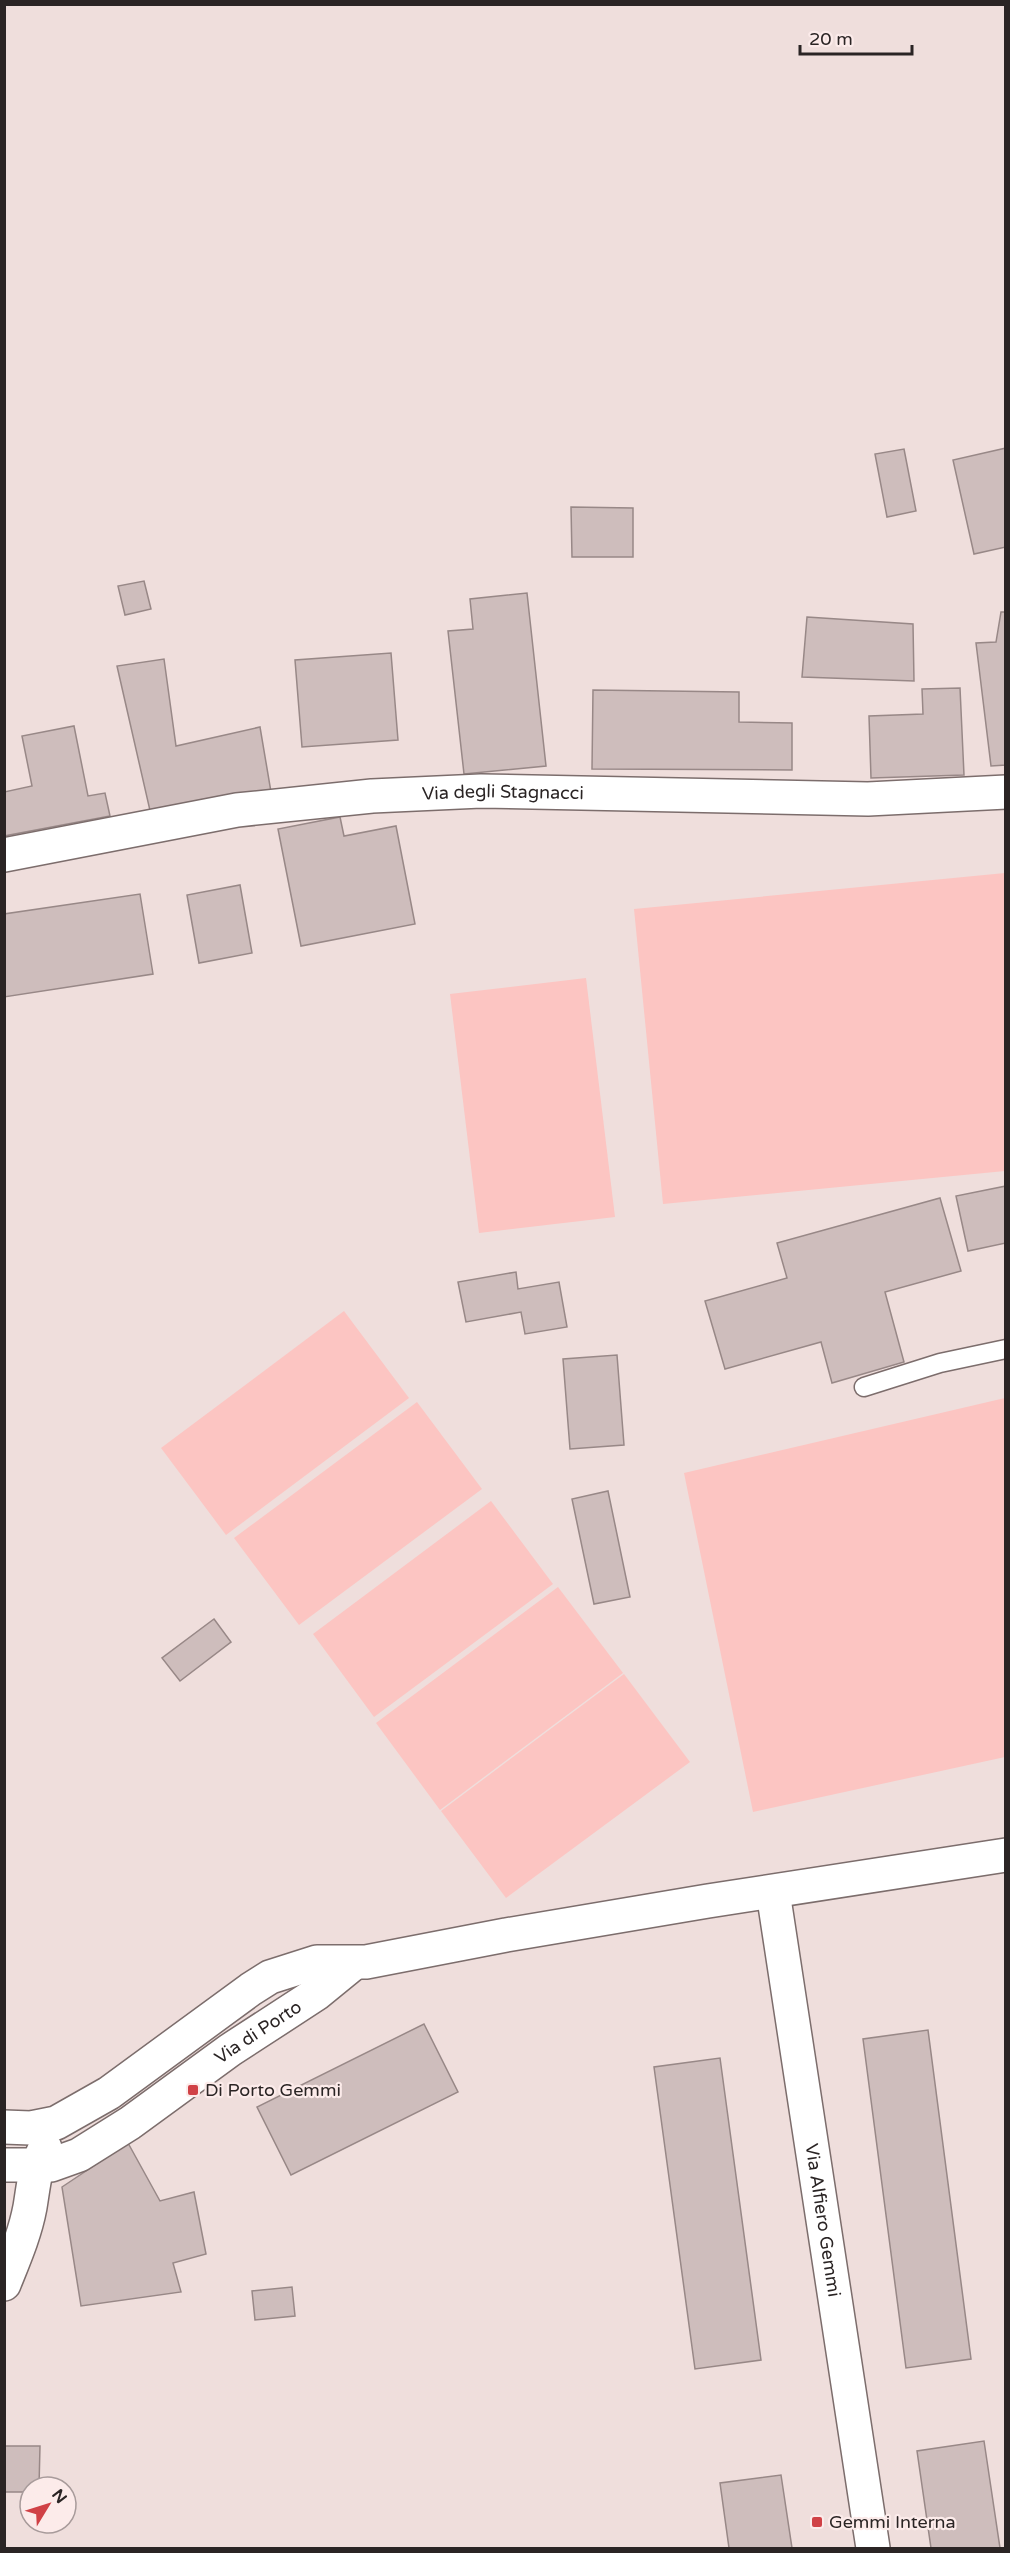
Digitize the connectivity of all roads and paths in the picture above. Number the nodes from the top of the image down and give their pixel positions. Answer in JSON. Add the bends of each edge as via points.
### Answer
{"nodes":[{"id":1,"x":1005,"y":792,"type":"edge"},
{"id":2,"x":4,"y":855,"type":"edge"},
{"id":3,"x":1005,"y":1349,"type":"edge"},
{"id":4,"x":864,"y":1387,"type":"dead end"},
{"id":5,"x":1005,"y":1855,"type":"edge"},
{"id":6,"x":773,"y":1892,"type":"junction"},
{"id":7,"x":354,"y":1963,"type":"junction"},
{"id":8,"x":56,"y":2123,"type":"junction"},
{"id":9,"x":4,"y":2127,"type":"edge"},
{"id":10,"x":20,"y":2166,"type":"edge"},
{"id":11,"x":4,"y":2284,"type":"edge"},
{"id":12,"x":873,"y":2548,"type":"edge"}],
"edges":[{"from":1,"to":2,"type":"street","name":"Via degli Stagnacci","via":[[878,799],[481,791],[372,796],[237,810]]},
{"from":3,"to":4,"type":"lane","via":[[940,1363]]},
{"from":5,"to":6,"type":"street"},
{"from":6,"to":7,"type":"street","name":"Via di Porto"},
{"from":6,"to":12,"type":"street","name":"Via Alfiero Gemmi"},
{"from":7,"to":8,"type":"street","name":"Via di Porto","via":[[316,1962],[270,1977],[109,2093]]},
{"from":7,"to":10,"type":"street","name":"Via di Porto","via":[[316,1994],[93,2146],[69,2160]]},
{"from":8,"to":9,"type":"street","name":"Via di Porto","via":[[31,2128]]},
{"from":8,"to":10,"type":"street"},
{"from":10,"to":11,"type":"street","via":[[20,2245]]}]}
